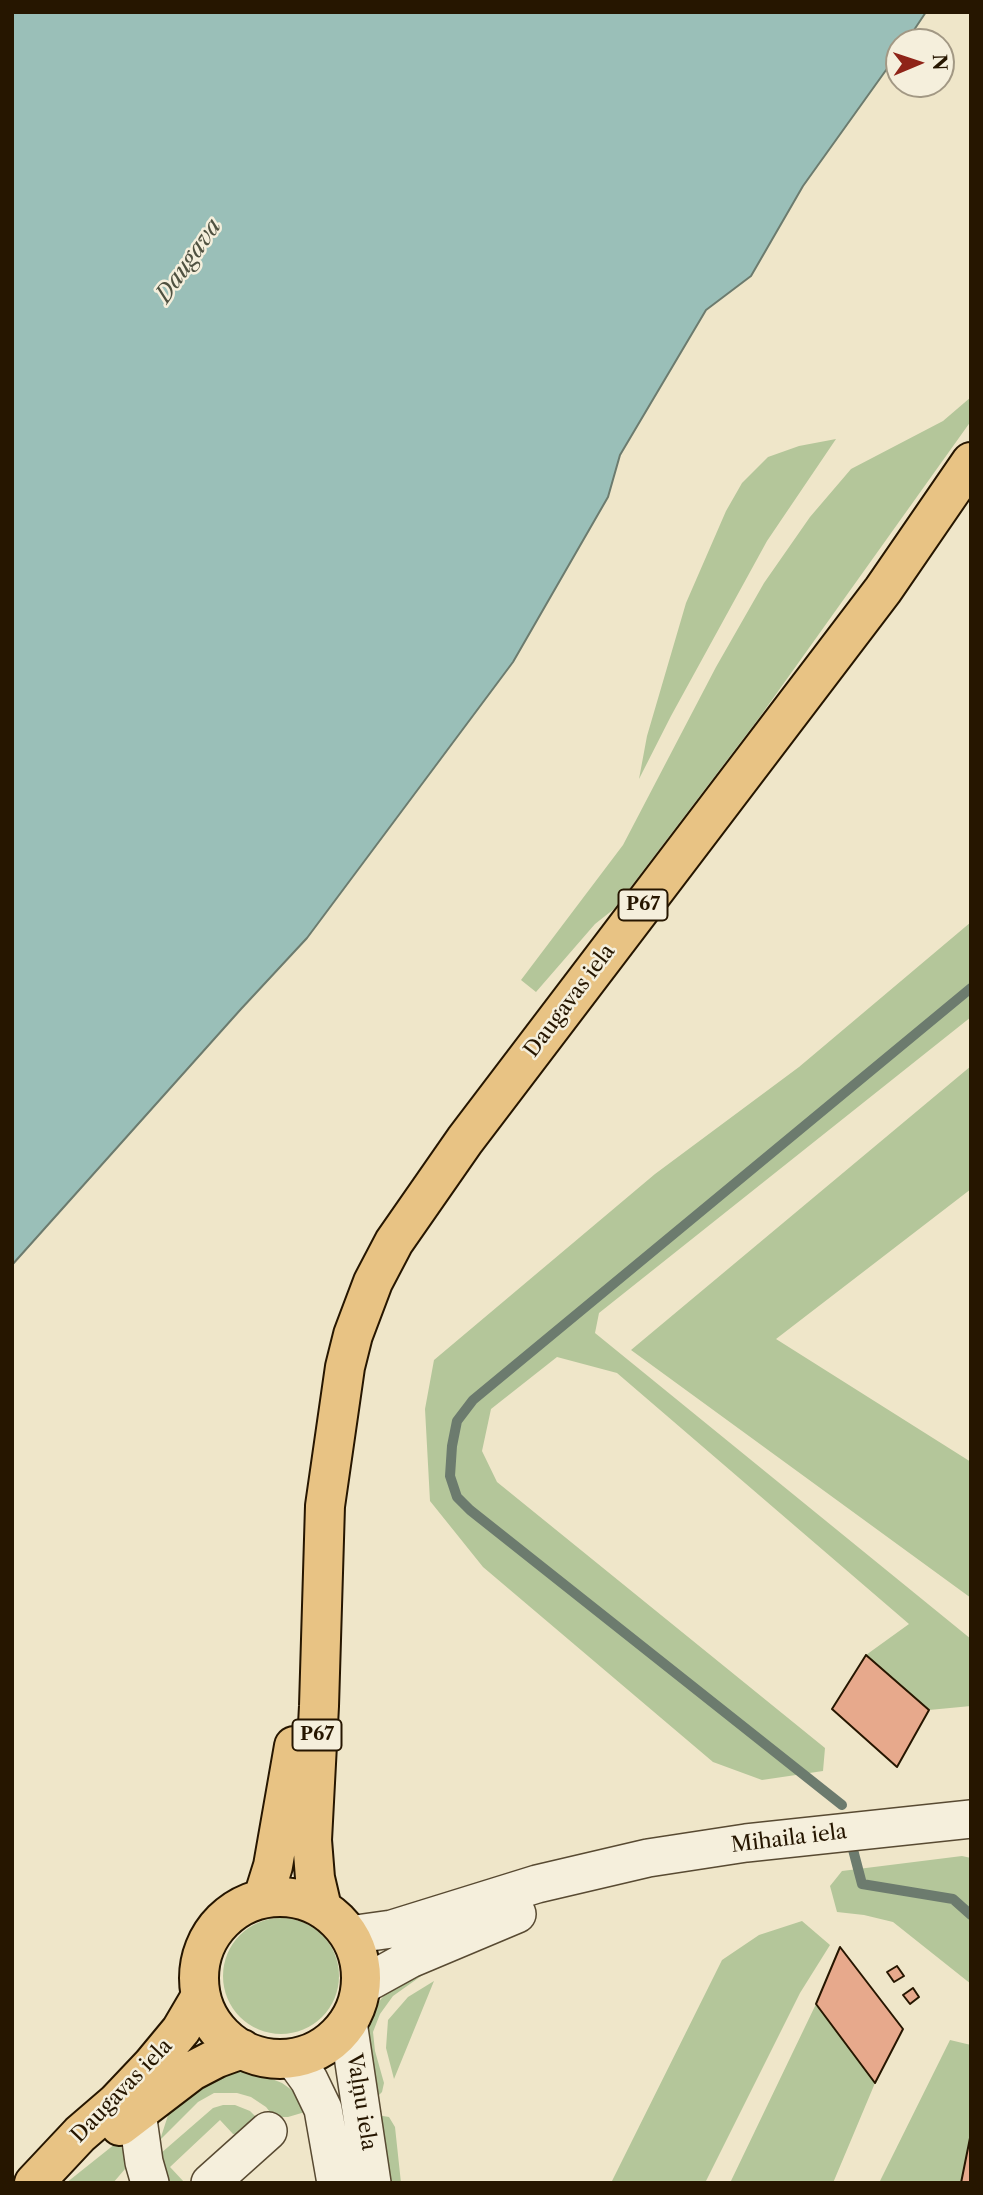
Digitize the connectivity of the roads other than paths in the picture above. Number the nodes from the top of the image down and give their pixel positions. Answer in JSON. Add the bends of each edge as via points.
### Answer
{"nodes":[{"id":1,"x":971,"y":462,"type":"edge"},
{"id":2,"x":322,"y":1561,"type":"junction"},
{"id":3,"x":971,"y":1819,"type":"edge"},
{"id":4,"x":609,"y":1869,"type":"junction"},
{"id":5,"x":264,"y":1898,"type":"junction"},
{"id":6,"x":322,"y":1908,"type":"junction"},
{"id":7,"x":349,"y":1935,"type":"junction"},
{"id":8,"x":361,"y":1986,"type":"junction"},
{"id":9,"x":201,"y":1996,"type":"junction"},
{"id":10,"x":348,"y":2022,"type":"junction"},
{"id":11,"x":242,"y":2049,"type":"junction"},
{"id":12,"x":293,"y":2058,"type":"junction"},
{"id":13,"x":138,"y":2112,"type":"junction"},
{"id":14,"x":268,"y":2131,"type":"dead end"},
{"id":15,"x":35,"y":2182,"type":"edge"},
{"id":16,"x":150,"y":2183,"type":"edge"},
{"id":17,"x":210,"y":2183,"type":"edge"},
{"id":18,"x":336,"y":2183,"type":"edge"},
{"id":19,"x":372,"y":2183,"type":"edge"}],
"edges":[{"from":1,"to":2,"type":"main road","name":"Daugavas iela","number":"P67","via":[[883,590],[464,1140],[394,1242],[362,1308],[345,1367]]},
{"from":2,"to":5,"type":"main road","name":"Daugavas iela","number":"P67","via":[[285,1805]]},
{"from":2,"to":6,"type":"main road","name":"Daugavas iela","number":"P67","via":[[312,1840],[314,1878]]},
{"from":3,"to":4,"type":"street","name":"Mihaila iela","via":[[746,1843],[648,1858]]},
{"from":4,"to":7,"type":"street","name":"Mihaila iela","via":[[537,1884],[392,1929]]},
{"from":4,"to":8,"type":"street","name":"Mihaila iela","via":[[410,1959]]},
{"from":5,"to":6,"type":"main road","via":[[294,1898]]},
{"from":5,"to":9,"type":"main road","via":[[236,1910],[210,1937],[200,1966]]},
{"from":6,"to":7,"type":"main road"},
{"from":7,"to":8,"type":"main road","via":[[360,1963]]},
{"from":8,"to":10,"type":"main road"},
{"from":9,"to":11,"type":"main road","via":[[213,2024]]},
{"from":9,"to":15,"type":"main road","name":"Daugavas iela","via":[[152,2065]]},
{"from":10,"to":12,"type":"main road","via":[[328,2044]]},
{"from":10,"to":19,"type":"street","name":"Vaļņu iela"},
{"from":11,"to":12,"type":"main road","via":[[270,2059]]},
{"from":11,"to":13,"type":"main road","name":"Daugavas iela","via":[[192,2071]]},
{"from":12,"to":18,"type":"street","name":"Vaļņu iela","via":[[323,2109]]},
{"from":13,"to":15,"type":"main road","name":"Daugavas iela"},
{"from":13,"to":16,"type":"street"},
{"from":14,"to":17,"type":"street"}]}
